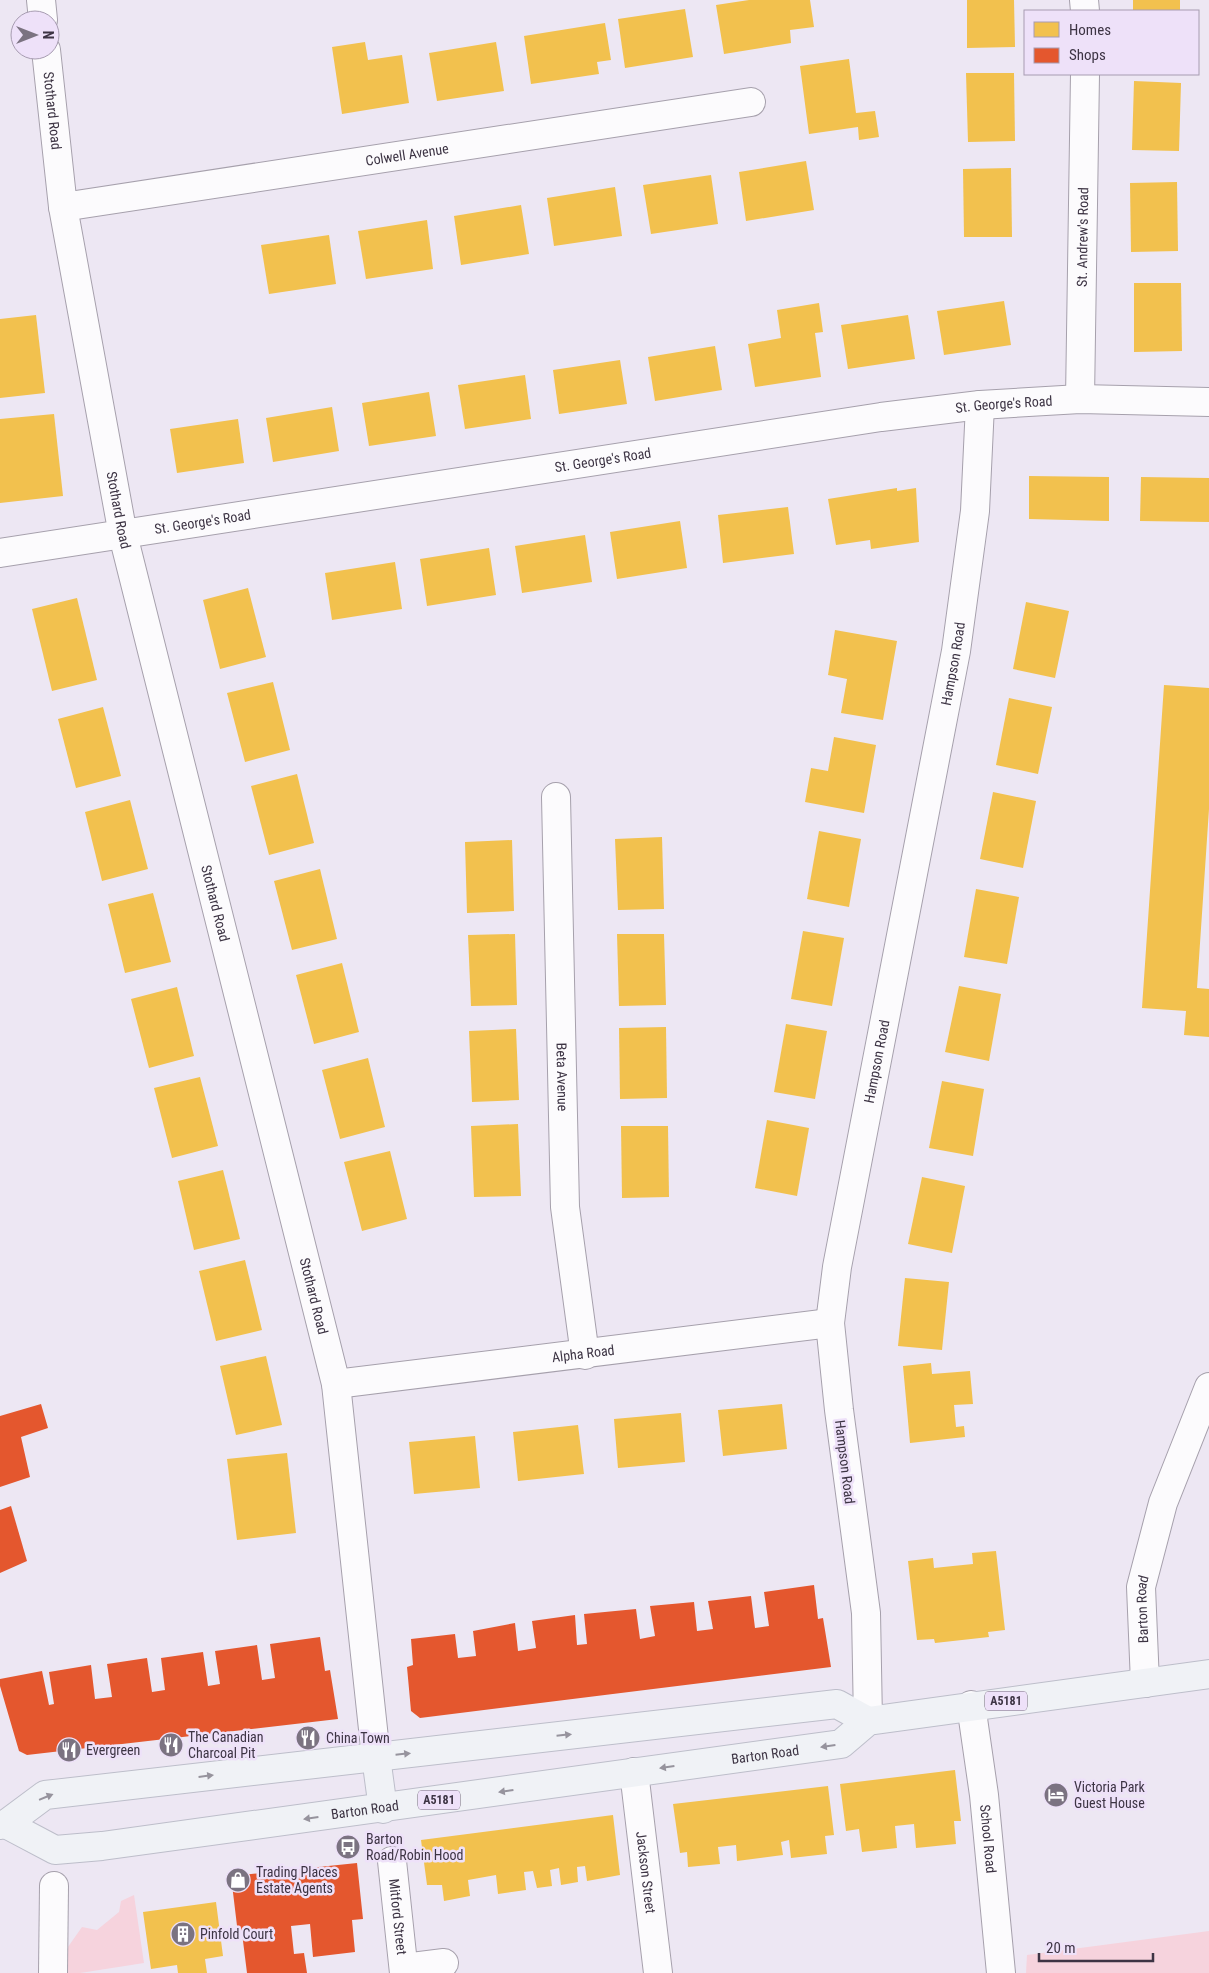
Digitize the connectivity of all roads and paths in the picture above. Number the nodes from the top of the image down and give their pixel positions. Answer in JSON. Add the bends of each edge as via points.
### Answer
{"nodes":[{"id":1,"x":47,"y":60,"type":"edge"},
{"id":2,"x":1085,"y":75,"type":"edge"},
{"id":3,"x":751,"y":102,"type":"dead end"},
{"id":4,"x":63,"y":207,"type":"junction"},
{"id":5,"x":1080,"y":399,"type":"junction"},
{"id":6,"x":1209,"y":402,"type":"edge"},
{"id":7,"x":980,"y":405,"type":"junction"},
{"id":8,"x":122,"y":535,"type":"junction"},
{"id":9,"x":0,"y":553,"type":"edge"},
{"id":10,"x":556,"y":796,"type":"dead end"},
{"id":11,"x":830,"y":1324,"type":"junction"},
{"id":12,"x":586,"y":1355,"type":"junction"},
{"id":13,"x":336,"y":1384,"type":"junction"},
{"id":14,"x":1209,"y":1387,"type":"edge"},
{"id":15,"x":1209,"y":1674,"type":"edge"},
{"id":16,"x":1145,"y":1683,"type":"junction"},
{"id":17,"x":972,"y":1705,"type":"junction"},
{"id":18,"x":868,"y":1721,"type":"junction"},
{"id":19,"x":376,"y":1757,"type":"junction"},
{"id":20,"x":634,"y":1772,"type":"junction"},
{"id":21,"x":383,"y":1809,"type":"junction"},
{"id":22,"x":3,"y":1824,"type":"edge"},
{"id":23,"x":392,"y":1861,"type":"dead end"},
{"id":24,"x":49,"y":1905,"type":"dead end"},
{"id":25,"x":444,"y":1963,"type":"dead end"},
{"id":26,"x":404,"y":1970,"type":"edge"},
{"id":27,"x":53,"y":1973,"type":"edge"},
{"id":28,"x":658,"y":1973,"type":"edge"},
{"id":29,"x":1001,"y":1973,"type":"edge"}],
"edges":[{"from":1,"to":4,"type":"street","name":"Stothard Road"},
{"from":2,"to":5,"type":"street","name":"St. Andrew's Road"},
{"from":3,"to":4,"type":"street","name":"Colwell Avenue"},
{"from":4,"to":8,"type":"street","name":"Stothard Road"},
{"from":5,"to":6,"type":"street","name":"St. George's Road"},
{"from":5,"to":7,"type":"street","name":"St. George's Road"},
{"from":7,"to":8,"type":"street","name":"St. George's Road","via":[[881,416]]},
{"from":7,"to":11,"type":"street","name":"Hampson Road","via":[[975,511],[956,651],[837,1266]]},
{"from":8,"to":9,"type":"street","name":"St. George's Road"},
{"from":8,"to":13,"type":"street","name":"Stothard Road"},
{"from":10,"to":12,"type":"street","name":"Beta Avenue","via":[[565,1206]]},
{"from":11,"to":12,"type":"street","name":"Alpha Road"},
{"from":11,"to":18,"type":"street","name":"Hampson Road","via":[[838,1410],[866,1613]]},
{"from":12,"to":13,"type":"street","name":"Alpha Road"},
{"from":13,"to":19,"type":"street","name":"Stothard Road"},
{"from":14,"to":16,"type":"street","name":"Barton Road","via":[[1164,1503],[1141,1587]]},
{"from":15,"to":16,"type":"main road","number":"A5181"},
{"from":16,"to":17,"type":"main road","number":"A5181"},
{"from":17,"to":18,"type":"main road","number":"A5181"},
{"from":17,"to":29,"type":"street","name":"School Road"},
{"from":19,"to":18,"type":"main road","name":"Barton Road","number":"A5181","one_way":true,"via":[[837,1704]]},
{"from":18,"to":20,"type":"main road","name":"Barton Road","number":"A5181","one_way":true,"via":[[841,1744]]},
{"from":19,"to":21,"type":"main road"},
{"from":22,"to":19,"type":"main road","name":"Barton Road","number":"A5181","one_way":true,"via":[[45,1794]]},
{"from":20,"to":21,"type":"main road","name":"Barton Road","number":"A5181","one_way":true},
{"from":20,"to":28,"type":"street","name":"Jackson Street"},
{"from":21,"to":22,"type":"main road","name":"Barton Road","number":"A5181","one_way":true,"via":[[55,1850]]},
{"from":23,"to":26,"type":"street","name":"Mitford Street"},
{"from":24,"to":27,"type":"street"},
{"from":25,"to":26,"type":"street"}]}
